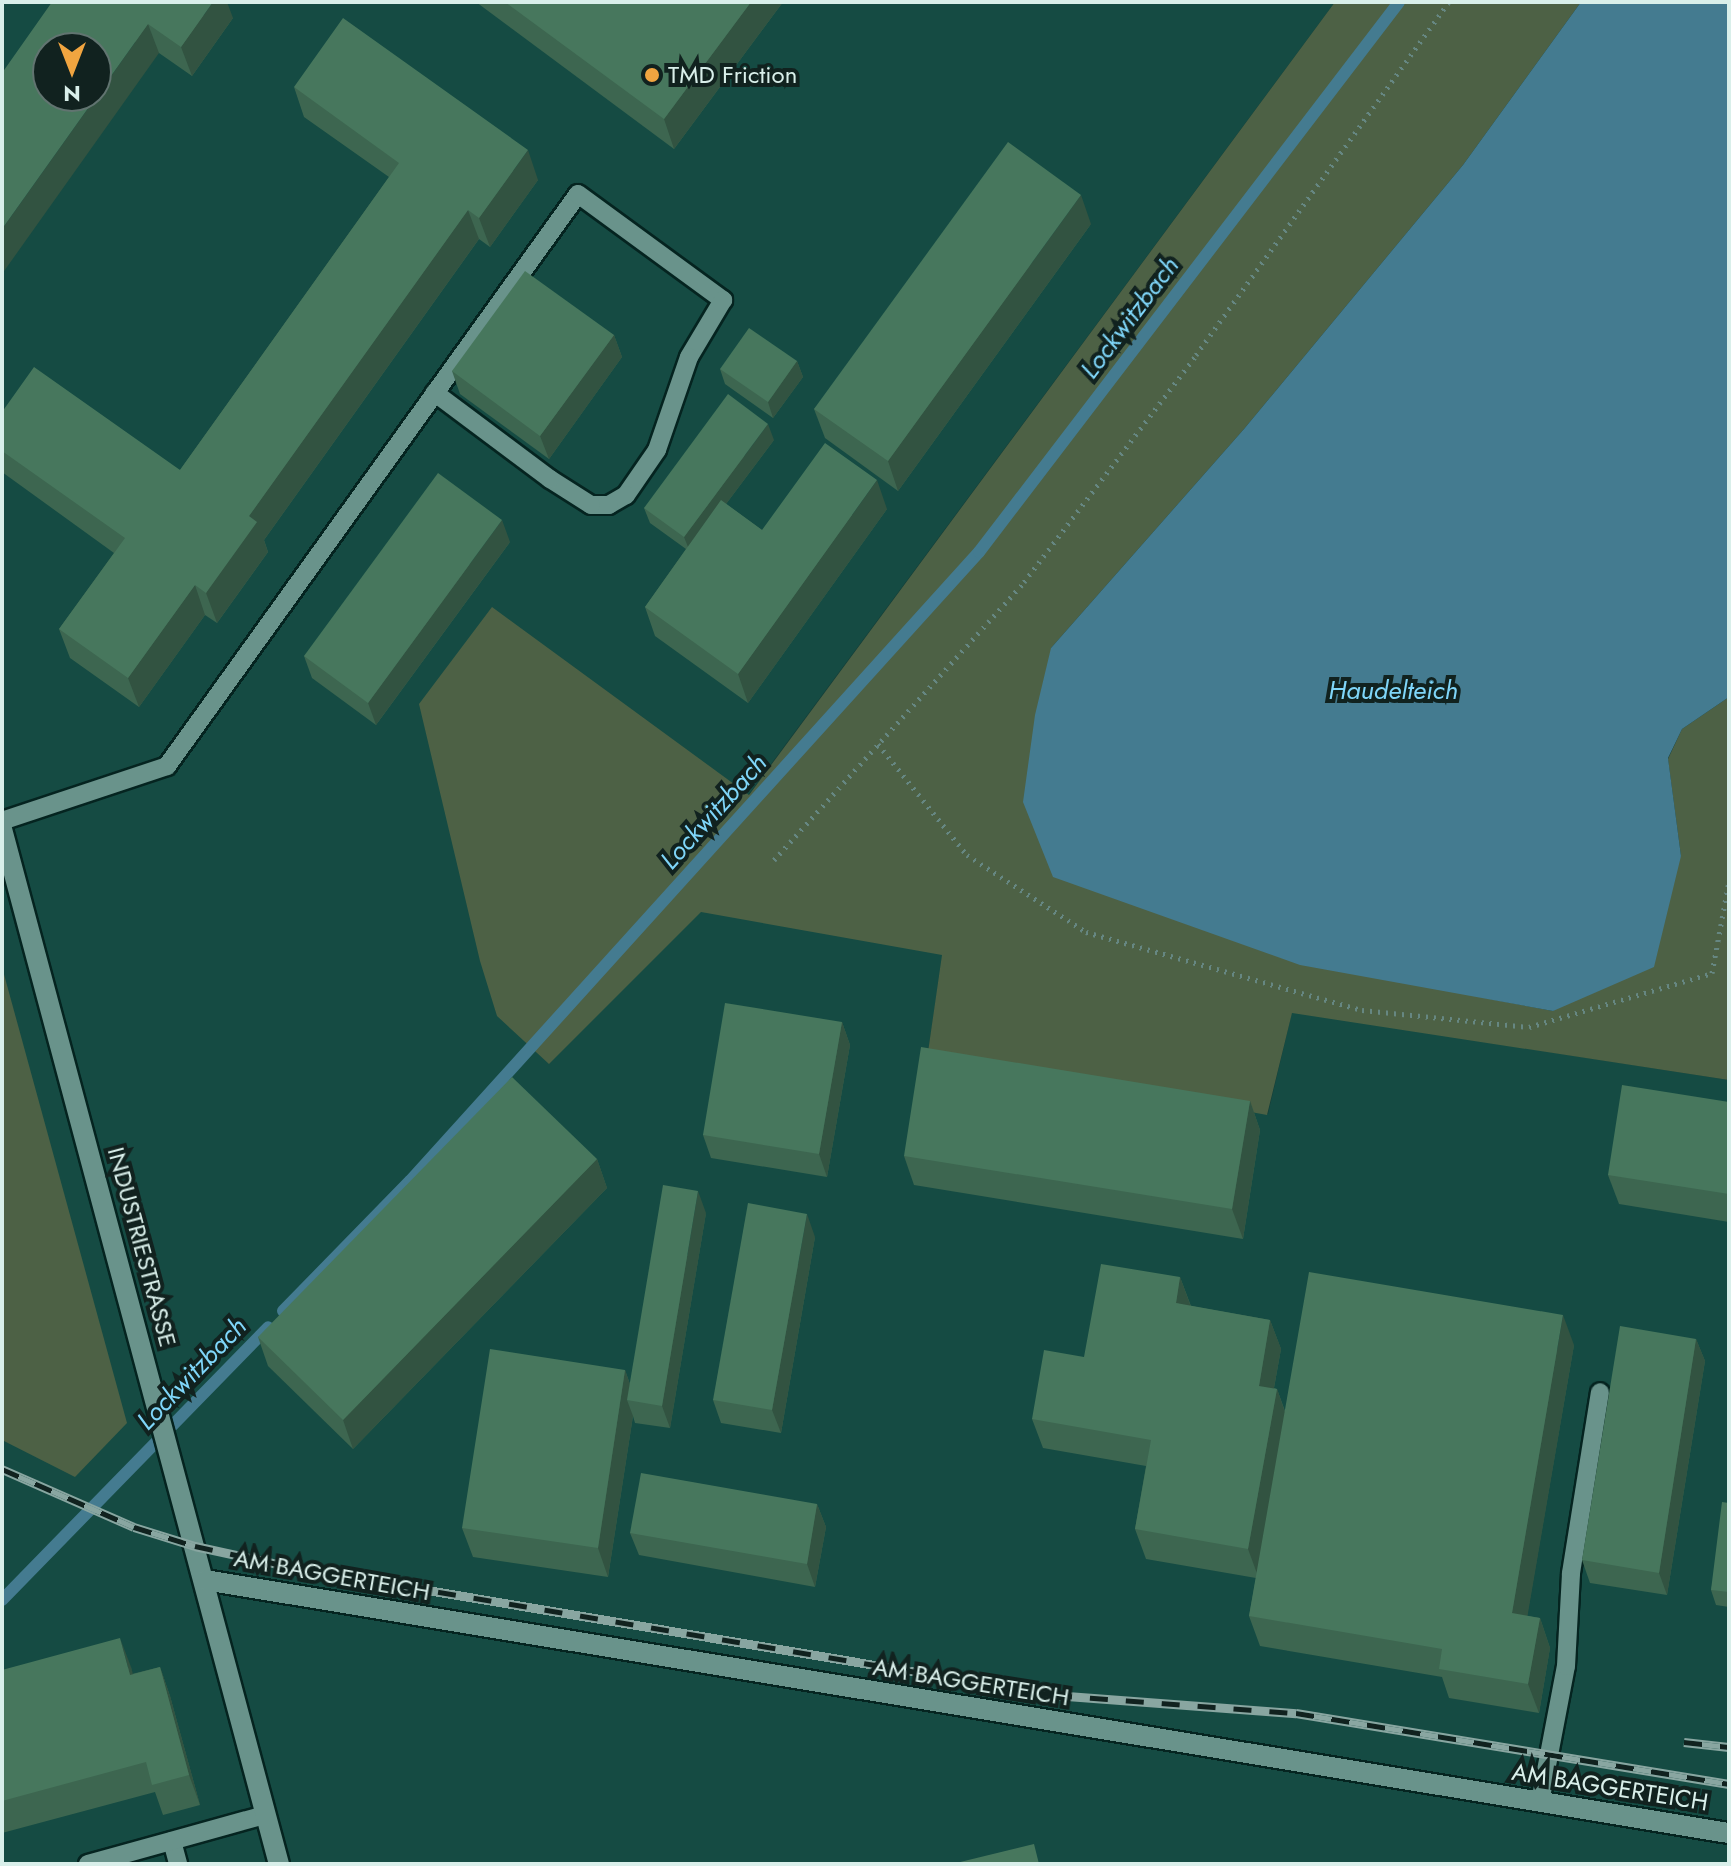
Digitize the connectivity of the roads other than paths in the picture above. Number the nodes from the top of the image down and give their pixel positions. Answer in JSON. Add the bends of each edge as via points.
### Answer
{"nodes":[{"id":1,"x":435,"y":393,"type":"junction"},
{"id":2,"x":2,"y":821,"type":"edge"},
{"id":3,"x":2,"y":829,"type":"edge"},
{"id":4,"x":1600,"y":1392,"type":"dead end"},
{"id":5,"x":205,"y":1580,"type":"junction"},
{"id":6,"x":1540,"y":1802,"type":"junction"},
{"id":7,"x":265,"y":1815,"type":"junction"},
{"id":8,"x":1729,"y":1833,"type":"edge"},
{"id":9,"x":172,"y":1841,"type":"junction"},
{"id":10,"x":88,"y":1864,"type":"edge"},
{"id":11,"x":178,"y":1864,"type":"edge"},
{"id":12,"x":279,"y":1864,"type":"edge"}],
"edges":[{"from":1,"to":1,"type":"lane","via":[[578,194],[723,300],[689,357],[657,450],[626,495],[609,505],[591,505],[550,479]]},
{"from":1,"to":2,"type":"lane","via":[[167,766]]},
{"from":3,"to":5,"type":"street","name":"INDUSTRIESTRASSE"},
{"from":4,"to":6,"type":"lane","via":[[1571,1573],[1566,1666]]},
{"from":5,"to":6,"type":"street","name":"AM BAGGERTEICH"},
{"from":5,"to":7,"type":"street","name":"INDUSTRIESTRASSE"},
{"from":6,"to":8,"type":"street","name":"AM BAGGERTEICH"},
{"from":7,"to":9,"type":"lane"},
{"from":7,"to":12,"type":"street","name":"INDUSTRIESTRASSE"},
{"from":9,"to":10,"type":"lane"},
{"from":9,"to":11,"type":"lane"}]}
